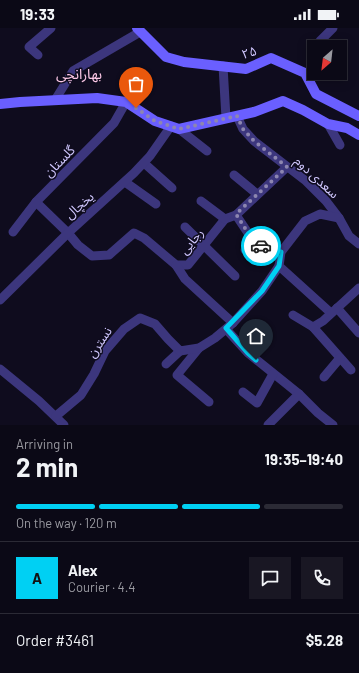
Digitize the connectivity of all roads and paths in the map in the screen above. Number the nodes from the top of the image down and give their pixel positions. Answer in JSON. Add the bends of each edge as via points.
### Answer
{"nodes":[{"id":1,"x":51,"y":28,"type":"edge"},
{"id":2,"x":333,"y":28,"type":"edge"},
{"id":3,"x":138,"y":30,"type":"edge"},
{"id":4,"x":321,"y":40,"type":"edge"},
{"id":5,"x":38,"y":55,"type":"dead end"},
{"id":6,"x":223,"y":66,"type":"junction"},
{"id":7,"x":55,"y":100,"type":"junction"},
{"id":8,"x":126,"y":102,"type":"junction"},
{"id":9,"x":0,"y":104,"type":"edge"},
{"id":10,"x":237,"y":116,"type":"junction"},
{"id":11,"x":359,"y":116,"type":"edge"},
{"id":12,"x":226,"y":118,"type":"junction"},
{"id":13,"x":328,"y":124,"type":"junction"},
{"id":14,"x":175,"y":128,"type":"junction"},
{"id":15,"x":359,"y":135,"type":"edge"},
{"id":16,"x":340,"y":144,"type":"dead end"},
{"id":17,"x":206,"y":151,"type":"dead end"},
{"id":18,"x":144,"y":163,"type":"junction"},
{"id":19,"x":287,"y":167,"type":"junction"},
{"id":20,"x":234,"y":174,"type":"dead end"},
{"id":21,"x":125,"y":182,"type":"junction"},
{"id":22,"x":172,"y":188,"type":"dead end"},
{"id":23,"x":257,"y":194,"type":"junction"},
{"id":24,"x":201,"y":201,"type":"dead end"},
{"id":25,"x":36,"y":202,"type":"junction"},
{"id":26,"x":156,"y":204,"type":"dead end"},
{"id":27,"x":236,"y":214,"type":"junction"},
{"id":28,"x":339,"y":218,"type":"junction"},
{"id":29,"x":225,"y":219,"type":"junction"},
{"id":30,"x":184,"y":226,"type":"dead end"},
{"id":31,"x":13,"y":232,"type":"dead end"},
{"id":32,"x":68,"y":233,"type":"junction"},
{"id":33,"x":254,"y":240,"type":"junction"},
{"id":34,"x":359,"y":244,"type":"edge"},
{"id":35,"x":204,"y":246,"type":"junction"},
{"id":36,"x":245,"y":250,"type":"dead end"},
{"id":37,"x":281,"y":252,"type":"junction"},
{"id":38,"x":176,"y":265,"type":"junction"},
{"id":39,"x":279,"y":266,"type":"junction"},
{"id":40,"x":235,"y":276,"type":"dead end"},
{"id":41,"x":359,"y":288,"type":"edge"},
{"id":42,"x":0,"y":300,"type":"edge"},
{"id":43,"x":334,"y":311,"type":"junction"},
{"id":44,"x":293,"y":315,"type":"dead end"},
{"id":45,"x":229,"y":326,"type":"junction"},
{"id":46,"x":313,"y":328,"type":"junction"},
{"id":47,"x":359,"y":333,"type":"edge"},
{"id":48,"x":199,"y":348,"type":"junction"},
{"id":49,"x":180,"y":351,"type":"junction"},
{"id":50,"x":340,"y":358,"type":"junction"},
{"id":51,"x":166,"y":364,"type":"dead end"},
{"id":52,"x":0,"y":369,"type":"edge"},
{"id":53,"x":351,"y":370,"type":"dead end"},
{"id":54,"x":273,"y":374,"type":"junction"},
{"id":55,"x":324,"y":376,"type":"dead end"},
{"id":56,"x":243,"y":392,"type":"dead end"},
{"id":57,"x":299,"y":394,"type":"junction"},
{"id":58,"x":209,"y":402,"type":"dead end"},
{"id":59,"x":56,"y":416,"type":"junction"},
{"id":60,"x":64,"y":425,"type":"edge"},
{"id":61,"x":268,"y":425,"type":"edge"},
{"id":62,"x":333,"y":425,"type":"edge"}],
"edges":[{"from":1,"to":5,"type":"street","via":[[29,47]]},
{"from":2,"to":4,"type":"street"},
{"from":3,"to":6,"type":"street","name":"۲۵","via":[[166,57],[184,62]]},
{"from":3,"to":7,"type":"street","via":[[73,71]]},
{"from":6,"to":11,"type":"street","name":"۲۵","via":[[246,69],[271,58],[305,72],[316,94]]},
{"from":6,"to":12,"type":"street"},
{"from":7,"to":8,"type":"street","via":[[97,98]]},
{"from":7,"to":9,"type":"street"},
{"from":8,"to":14,"type":"street","via":[[155,121]]},
{"from":8,"to":25,"type":"street","name":"گلستان","via":[[114,123]]},
{"from":10,"to":12,"type":"street"},
{"from":10,"to":13,"type":"street","via":[[283,101]]},
{"from":10,"to":19,"type":"street","name":"سعدی دوم","via":[[243,129],[254,141]]},
{"from":12,"to":14,"type":"street"},
{"from":13,"to":15,"type":"street","via":[[347,128]]},
{"from":13,"to":16,"type":"street"},
{"from":14,"to":17,"type":"street"},
{"from":14,"to":18,"type":"street","name":"یخچال"},
{"from":18,"to":21,"type":"street","name":"یخچال"},
{"from":18,"to":22,"type":"street"},
{"from":19,"to":23,"type":"street","name":"رجایی"},
{"from":19,"to":28,"type":"street","name":"سعدی دوم","via":[[306,181]]},
{"from":20,"to":23,"type":"street"},
{"from":21,"to":26,"type":"street"},
{"from":21,"to":32,"type":"street","name":"یخچال"},
{"from":23,"to":27,"type":"street","name":"رجایی"},
{"from":24,"to":29,"type":"street"},
{"from":25,"to":31,"type":"street","name":"گلستان"},
{"from":25,"to":32,"type":"street"},
{"from":27,"to":29,"type":"street","name":"رجایی"},
{"from":27,"to":33,"type":"street"},
{"from":28,"to":34,"type":"street","name":"سعدی دوم","via":[[349,236]]},
{"from":28,"to":37,"type":"street","via":[[320,214],[305,221]]},
{"from":29,"to":35,"type":"street","name":"رجایی"},
{"from":30,"to":35,"type":"street"},
{"from":32,"to":38,"type":"street","name":"رجایی","via":[[92,256],[109,254],[134,232]]},
{"from":32,"to":42,"type":"street","name":"یخچال"},
{"from":33,"to":36,"type":"street"},
{"from":33,"to":37,"type":"street","via":[[265,250]]},
{"from":35,"to":38,"type":"street","name":"رجایی","via":[[188,265]]},
{"from":35,"to":40,"type":"street"},
{"from":37,"to":39,"type":"street"},
{"from":38,"to":45,"type":"street","via":[[185,279]]},
{"from":39,"to":43,"type":"street"},
{"from":39,"to":45,"type":"street","via":[[262,291]]},
{"from":41,"to":43,"type":"street"},
{"from":43,"to":46,"type":"street"},
{"from":43,"to":47,"type":"street"},
{"from":44,"to":46,"type":"street"},
{"from":45,"to":48,"type":"street"},
{"from":45,"to":54,"type":"street","via":[[248,353]]},
{"from":46,"to":50,"type":"street"},
{"from":48,"to":49,"type":"street"},
{"from":48,"to":58,"type":"street","via":[[177,375]]},
{"from":49,"to":51,"type":"street"},
{"from":49,"to":59,"type":"street","name":"نسترن","via":[[155,324],[140,318],[124,329],[106,351],[81,395]]},
{"from":50,"to":53,"type":"street"},
{"from":50,"to":55,"type":"street"},
{"from":52,"to":59,"type":"street"},
{"from":54,"to":56,"type":"street","via":[[257,403]]},
{"from":54,"to":57,"type":"street"},
{"from":57,"to":61,"type":"street"},
{"from":57,"to":62,"type":"street"},
{"from":59,"to":60,"type":"street"}]}
